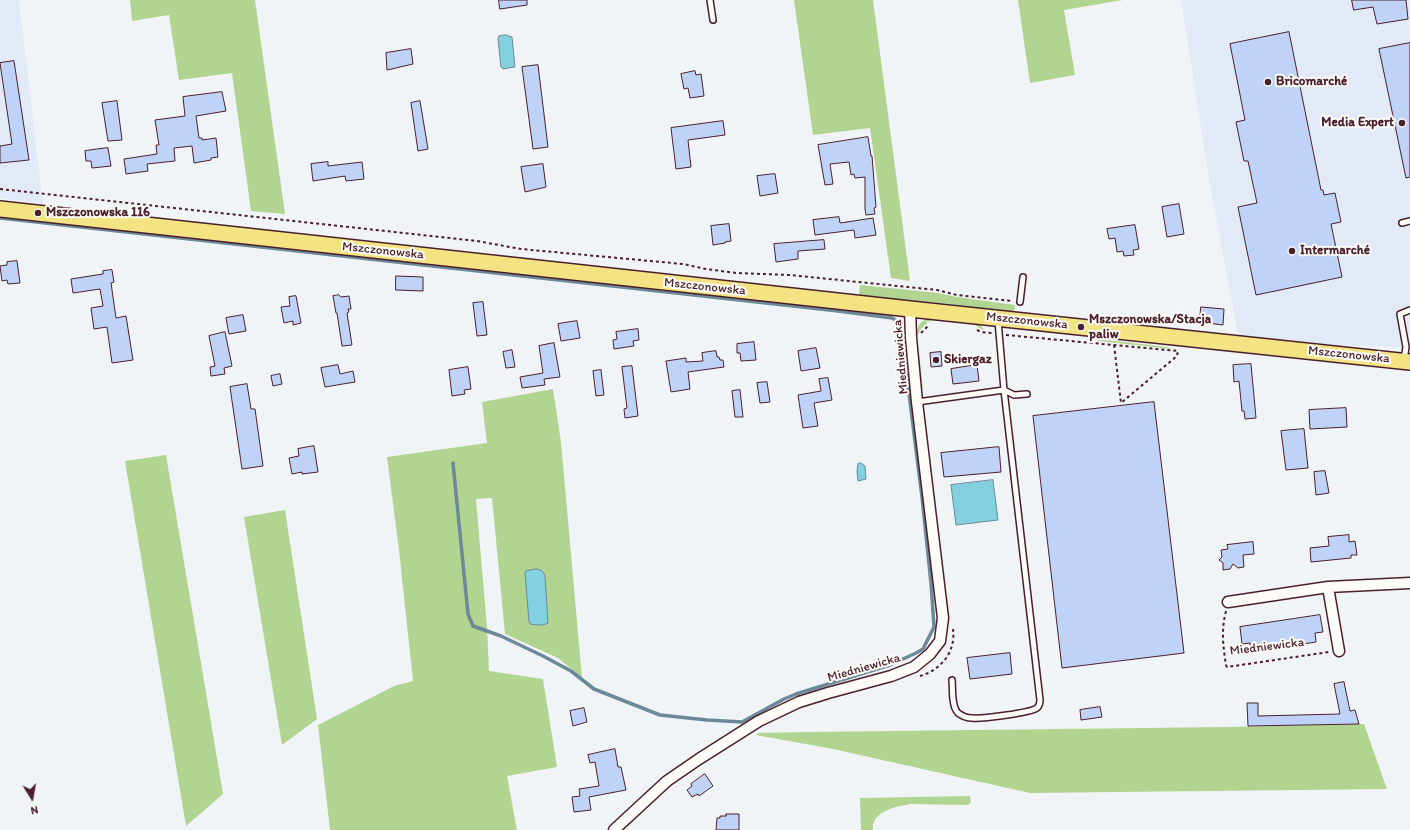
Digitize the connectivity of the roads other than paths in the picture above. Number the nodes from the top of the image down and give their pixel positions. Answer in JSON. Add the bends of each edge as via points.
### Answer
{"nodes":[{"id":1,"x":710,"y":0,"type":"edge"},
{"id":2,"x":713,"y":20,"type":"dead end"},
{"id":3,"x":0,"y":209,"type":"edge"},
{"id":4,"x":1410,"y":221,"type":"edge"},
{"id":5,"x":1402,"y":223,"type":"dead end"},
{"id":6,"x":1023,"y":277,"type":"dead end"},
{"id":7,"x":1020,"y":302,"type":"road end"},
{"id":8,"x":910,"y":310,"type":"junction"},
{"id":9,"x":1410,"y":310,"type":"edge"},
{"id":10,"x":997,"y":318,"type":"junction"},
{"id":11,"x":1407,"y":361,"type":"edge"},
{"id":12,"x":1004,"y":390,"type":"junction"},
{"id":13,"x":1027,"y":394,"type":"dead end"},
{"id":14,"x":917,"y":402,"type":"junction"},
{"id":15,"x":1410,"y":583,"type":"edge"},
{"id":16,"x":1328,"y":587,"type":"junction"},
{"id":17,"x":1228,"y":602,"type":"road end"},
{"id":18,"x":1339,"y":650,"type":"road end"},
{"id":19,"x":952,"y":680,"type":"dead end"},
{"id":20,"x":614,"y":830,"type":"edge"}],
"edges":[{"from":1,"to":2,"type":"lane"},
{"from":3,"to":8,"type":"main road","name":"Mszczonowska"},
{"from":4,"to":5,"type":"lane"},
{"from":6,"to":7,"type":"lane"},
{"from":8,"to":10,"type":"main road","name":"Mszczonowska"},
{"from":8,"to":14,"type":"street","name":"Miedniewicka"},
{"from":9,"to":11,"type":"lane","via":[[1400,314]]},
{"from":10,"to":11,"type":"main road","name":"Mszczonowska"},
{"from":10,"to":12,"type":"lane"},
{"from":12,"to":13,"type":"lane","via":[[1014,395]]},
{"from":12,"to":14,"type":"lane"},
{"from":12,"to":19,"type":"lane","via":[[1039,706],[1024,713],[973,719],[963,717],[954,706]]},
{"from":14,"to":20,"type":"street","name":"Miedniewicka","via":[[943,618],[940,641],[930,654],[914,667],[799,702],[758,721],[667,781]]},
{"from":15,"to":16,"type":"street"},
{"from":16,"to":17,"type":"street"},
{"from":16,"to":18,"type":"street"}]}
